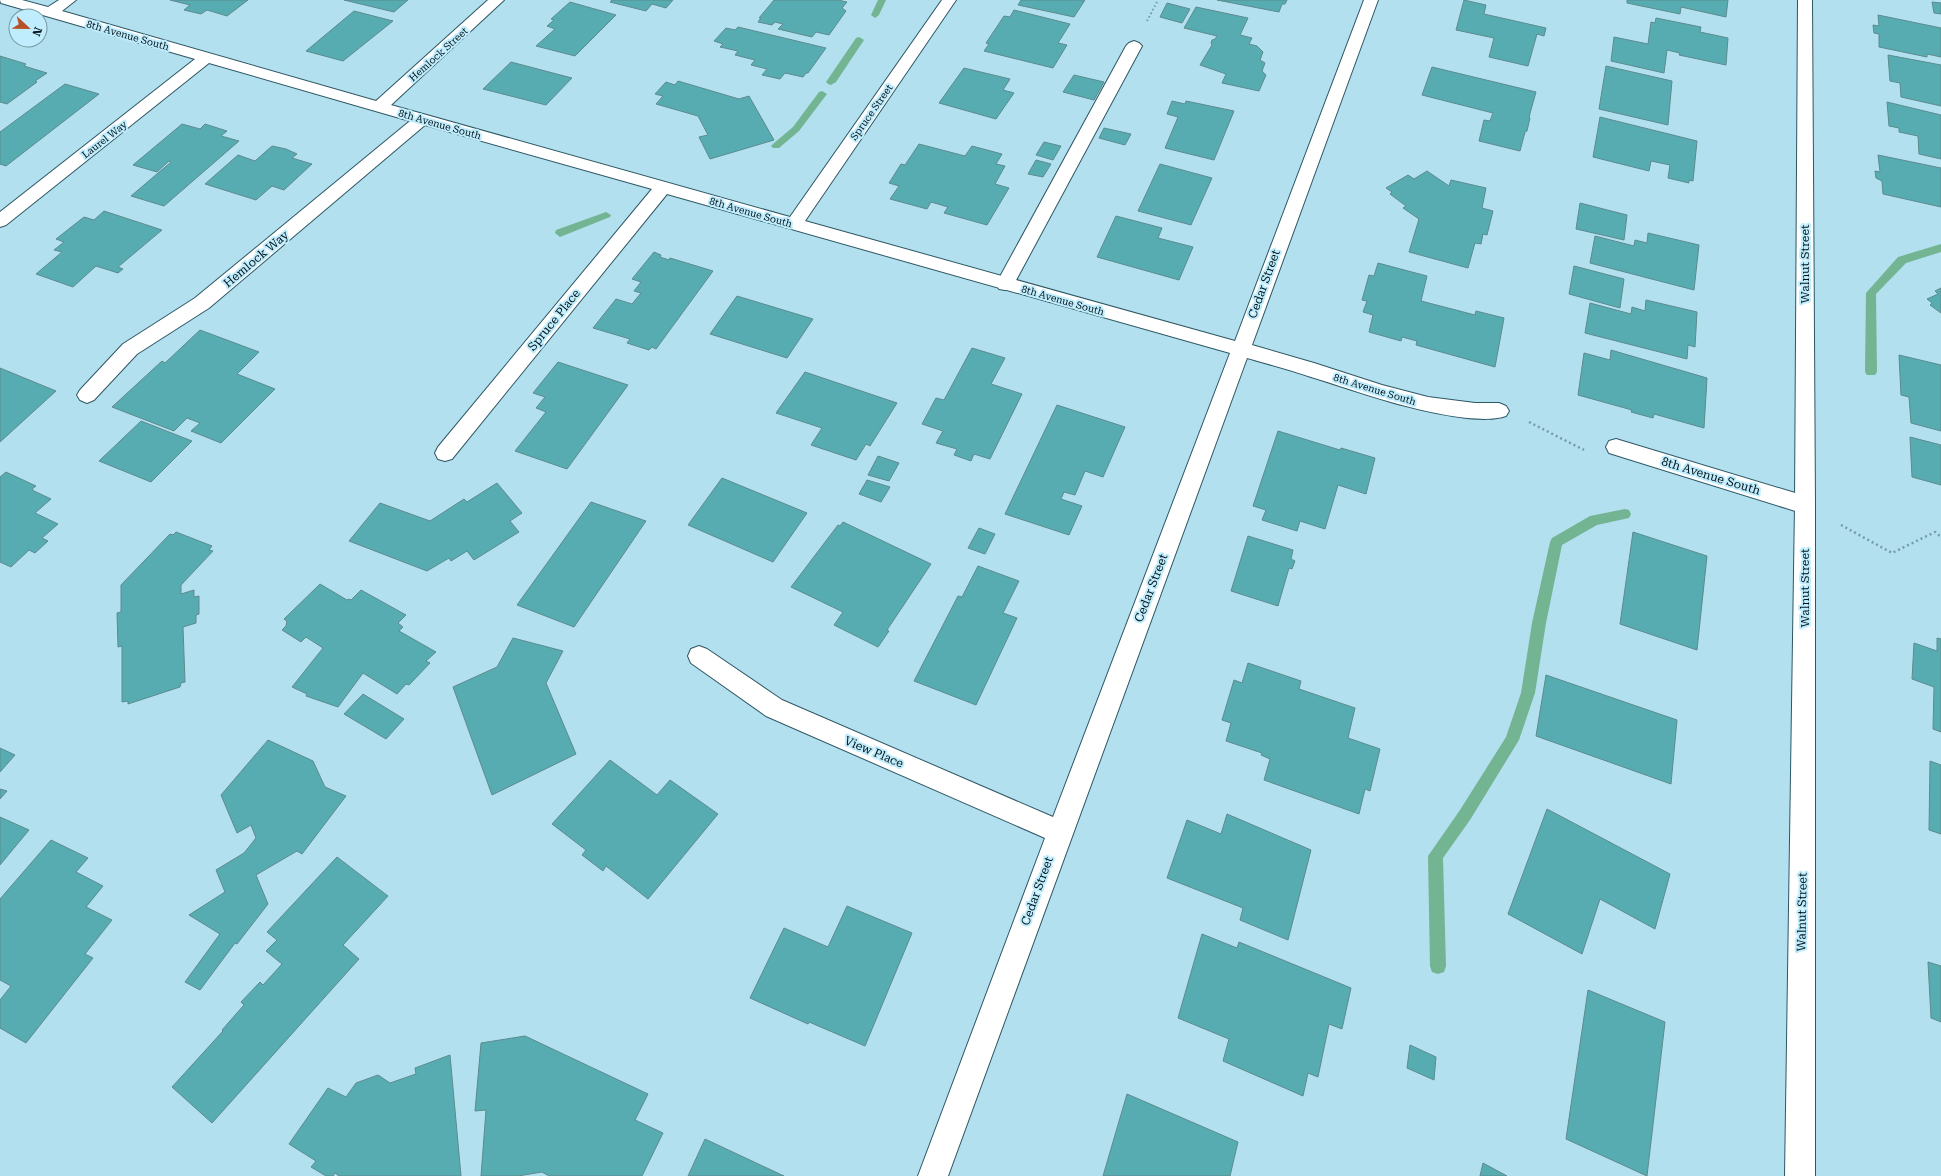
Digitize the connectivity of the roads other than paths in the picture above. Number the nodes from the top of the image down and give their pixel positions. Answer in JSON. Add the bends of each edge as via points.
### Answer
{"nodes":[{"id":1,"x":6,"y":0,"type":"edge"},
{"id":2,"x":68,"y":0,"type":"edge"},
{"id":3,"x":498,"y":0,"type":"edge"},
{"id":4,"x":949,"y":0,"type":"edge"},
{"id":5,"x":1371,"y":0,"type":"edge"},
{"id":6,"x":1805,"y":0,"type":"edge"},
{"id":7,"x":50,"y":12,"type":"junction"},
{"id":8,"x":1134,"y":46,"type":"dead end"},
{"id":9,"x":207,"y":57,"type":"junction"},
{"id":10,"x":380,"y":107,"type":"junction"},
{"id":11,"x":423,"y":119,"type":"junction"},
{"id":12,"x":663,"y":186,"type":"junction"},
{"id":13,"x":0,"y":221,"type":"edge"},
{"id":14,"x":794,"y":224,"type":"junction"},
{"id":15,"x":1005,"y":284,"type":"junction"},
{"id":16,"x":1240,"y":350,"type":"junction"},
{"id":17,"x":87,"y":395,"type":"dead end"},
{"id":18,"x":1499,"y":411,"type":"dead end"},
{"id":19,"x":1616,"y":447,"type":"dead end"},
{"id":20,"x":445,"y":453,"type":"dead end"},
{"id":21,"x":1805,"y":505,"type":"junction"},
{"id":22,"x":699,"y":656,"type":"dead end"},
{"id":23,"x":1059,"y":832,"type":"junction"},
{"id":24,"x":933,"y":1176,"type":"edge"},
{"id":25,"x":1800,"y":1176,"type":"edge"}],
"edges":[{"from":1,"to":7,"type":"street","name":"8th Avenue South"},
{"from":2,"to":7,"type":"street"},
{"from":3,"to":10,"type":"street","name":"Hemlock Street"},
{"from":4,"to":14,"type":"street","name":"Spruce Street"},
{"from":5,"to":16,"type":"street","name":"Cedar Street"},
{"from":6,"to":21,"type":"street","name":"Walnut Street"},
{"from":7,"to":9,"type":"street","name":"8th Avenue South"},
{"from":8,"to":15,"type":"street"},
{"from":9,"to":10,"type":"street","name":"8th Avenue South"},
{"from":9,"to":13,"type":"street","name":"Laurel Way"},
{"from":10,"to":11,"type":"street","name":"8th Avenue South"},
{"from":11,"to":12,"type":"street","name":"8th Avenue South"},
{"from":11,"to":17,"type":"street","name":"Hemlock Way","via":[[202,303],[130,349]]},
{"from":12,"to":14,"type":"street","name":"8th Avenue South"},
{"from":12,"to":20,"type":"street","name":"Spruce Place"},
{"from":14,"to":15,"type":"street","name":"8th Avenue South"},
{"from":15,"to":16,"type":"street","name":"8th Avenue South"},
{"from":16,"to":18,"type":"street","name":"8th Avenue South","via":[[1314,370],[1410,401],[1472,412]]},
{"from":16,"to":23,"type":"street","name":"Cedar Street"},
{"from":19,"to":21,"type":"street","name":"8th Avenue South"},
{"from":21,"to":25,"type":"street","name":"Walnut Street"},
{"from":22,"to":23,"type":"street","name":"View Place","via":[[774,708]]},
{"from":23,"to":24,"type":"street","name":"Cedar Street"}]}
